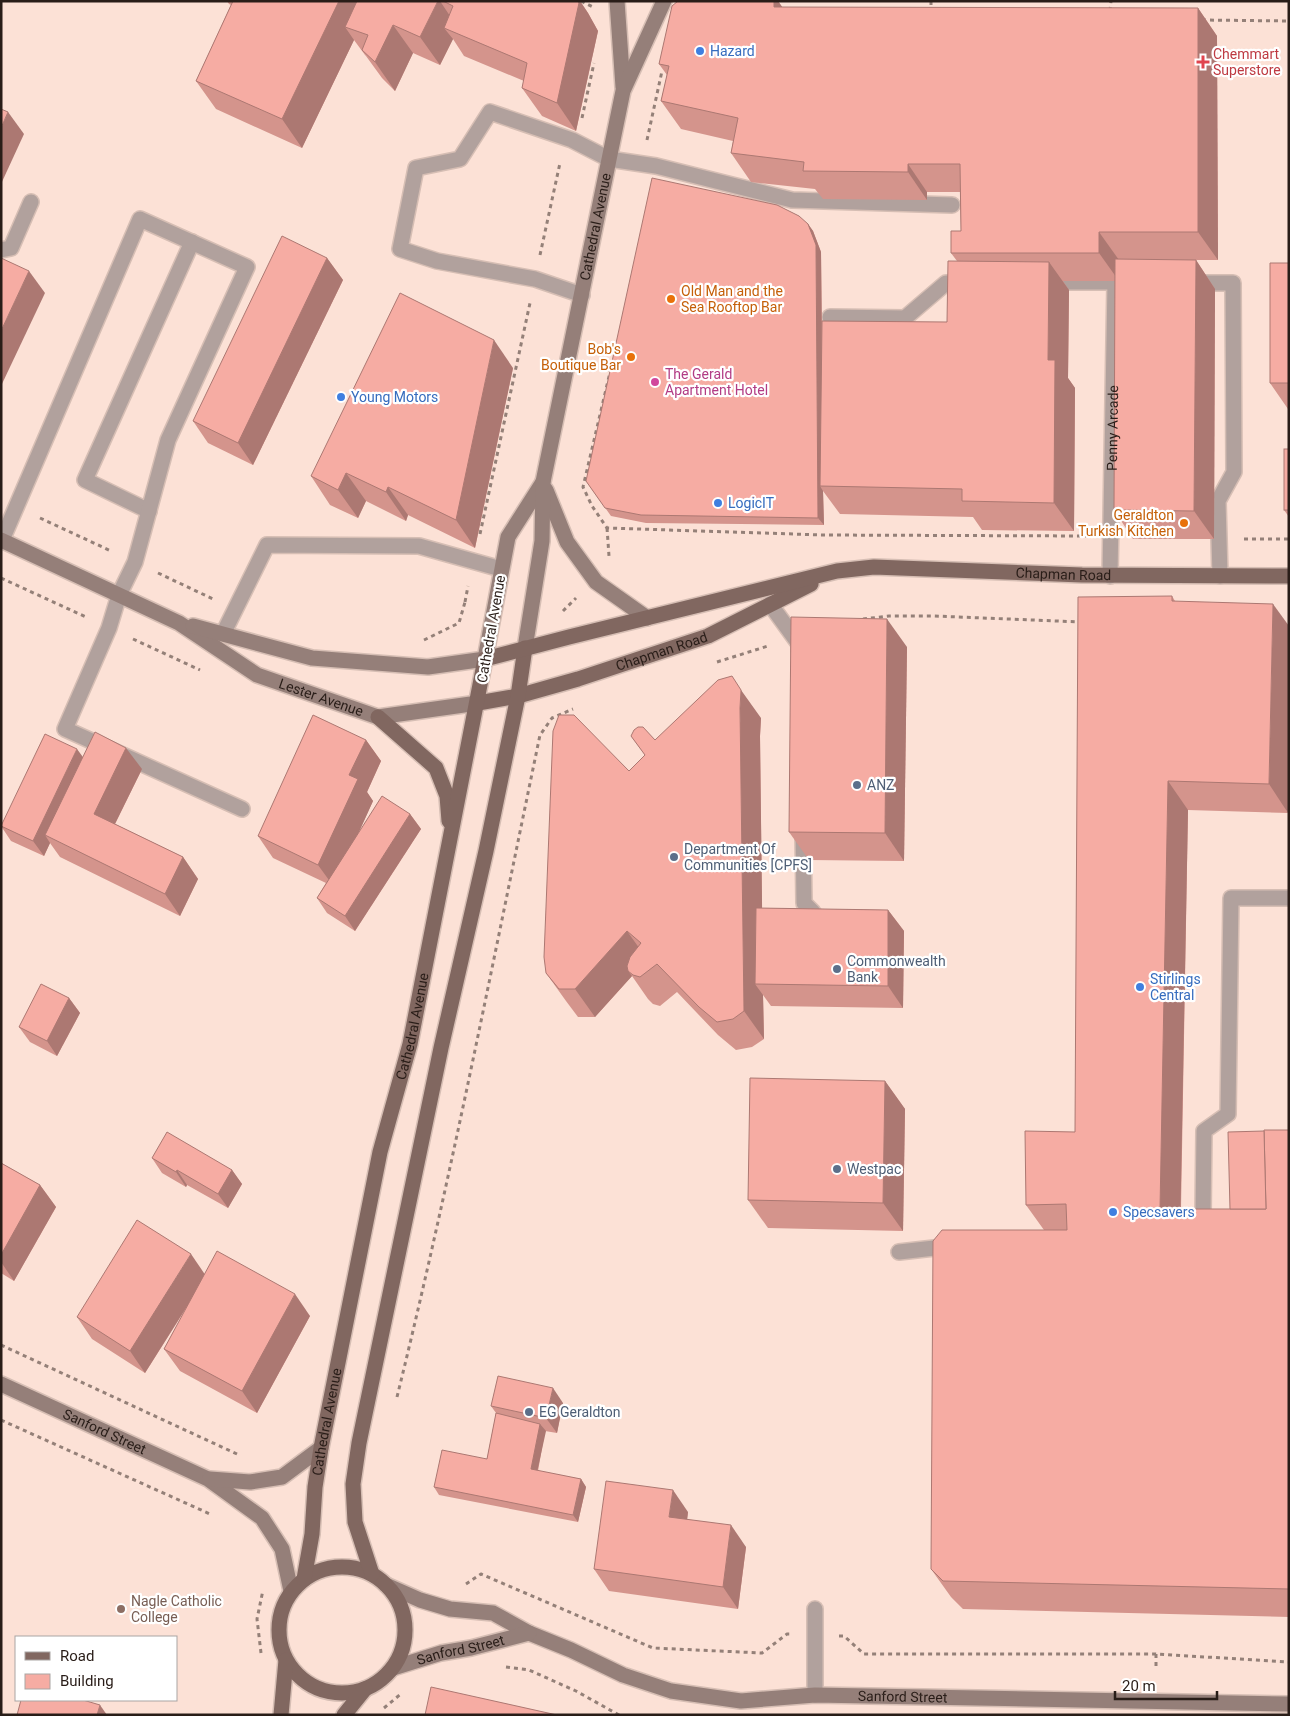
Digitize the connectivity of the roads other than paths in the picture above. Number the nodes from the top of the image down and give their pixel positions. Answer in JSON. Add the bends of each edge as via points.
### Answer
{"nodes":[{"id":1,"x":617,"y":1,"type":"edge"},
{"id":2,"x":664,"y":1,"type":"edge"},
{"id":3,"x":623,"y":90,"type":"junction"},
{"id":4,"x":609,"y":159,"type":"junction"},
{"id":5,"x":31,"y":202,"type":"dead end"},
{"id":6,"x":952,"y":205,"type":"dead end"},
{"id":7,"x":192,"y":242,"type":"junction"},
{"id":8,"x":1,"y":250,"type":"edge"},
{"id":9,"x":986,"y":282,"type":"edge"},
{"id":10,"x":1026,"y":282,"type":"edge"},
{"id":11,"x":1115,"y":282,"type":"junction"},
{"id":12,"x":1145,"y":282,"type":"edge"},
{"id":13,"x":1174,"y":283,"type":"edge"},
{"id":14,"x":582,"y":294,"type":"junction"},
{"id":15,"x":830,"y":317,"type":"dead end"},
{"id":16,"x":543,"y":482,"type":"junction"},
{"id":17,"x":149,"y":511,"type":"junction"},
{"id":18,"x":2,"y":540,"type":"edge"},
{"id":19,"x":502,"y":569,"type":"junction"},
{"id":20,"x":837,"y":571,"type":"junction"},
{"id":21,"x":1110,"y":576,"type":"junction"},
{"id":22,"x":1220,"y":576,"type":"junction"},
{"id":23,"x":1289,"y":576,"type":"edge"},
{"id":24,"x":119,"y":595,"type":"junction"},
{"id":25,"x":770,"y":604,"type":"junction"},
{"id":26,"x":647,"y":618,"type":"junction"},
{"id":27,"x":179,"y":622,"type":"junction"},
{"id":28,"x":223,"y":634,"type":"junction"},
{"id":29,"x":525,"y":648,"type":"junction"},
{"id":30,"x":485,"y":659,"type":"junction"},
{"id":31,"x":799,"y":664,"type":"edge"},
{"id":32,"x":518,"y":696,"type":"junction"},
{"id":33,"x":478,"y":703,"type":"junction"},
{"id":34,"x":378,"y":717,"type":"junction"},
{"id":35,"x":242,"y":809,"type":"dead end"},
{"id":36,"x":802,"y":813,"type":"edge"},
{"id":37,"x":450,"y":843,"type":"junction"},
{"id":38,"x":1289,"y":898,"type":"edge"},
{"id":39,"x":812,"y":912,"type":"edge"},
{"id":40,"x":1202,"y":1215,"type":"edge"},
{"id":41,"x":955,"y":1246,"type":"edge"},
{"id":42,"x":899,"y":1252,"type":"dead end"},
{"id":43,"x":1,"y":1384,"type":"edge"},
{"id":44,"x":321,"y":1448,"type":"junction"},
{"id":45,"x":208,"y":1479,"type":"junction"},
{"id":46,"x":372,"y":1574,"type":"junction"},
{"id":47,"x":304,"y":1579,"type":"junction"},
{"id":48,"x":386,"y":1585,"type":"junction"},
{"id":49,"x":291,"y":1592,"type":"junction"},
{"id":50,"x":816,"y":1609,"type":"dead end"},
{"id":51,"x":529,"y":1633,"type":"junction"},
{"id":52,"x":286,"y":1660,"type":"junction"},
{"id":53,"x":392,"y":1668,"type":"junction"},
{"id":54,"x":365,"y":1689,"type":"junction"},
{"id":55,"x":815,"y":1695,"type":"junction"},
{"id":56,"x":1289,"y":1704,"type":"edge"},
{"id":57,"x":1262,"y":1709,"type":"edge"},
{"id":58,"x":282,"y":1715,"type":"edge"},
{"id":59,"x":344,"y":1715,"type":"edge"}],
"edges":[{"from":1,"to":3,"type":"street","name":"Cathedral Avenue"},
{"from":2,"to":3,"type":"street","name":"Cathedral Avenue"},
{"from":3,"to":4,"type":"street","name":"Cathedral Avenue"},
{"from":4,"to":6,"type":"lane","via":[[656,166],[792,200]]},
{"from":4,"to":14,"type":"street","name":"Cathedral Avenue"},
{"from":4,"to":14,"type":"lane","via":[[572,140],[490,112],[460,159],[416,168],[400,249],[437,261],[535,279]]},
{"from":5,"to":8,"type":"lane","via":[[11,248]]},
{"from":7,"to":17,"type":"lane","via":[[247,267],[168,440]]},
{"from":7,"to":17,"type":"lane","via":[[85,480]]},
{"from":7,"to":18,"type":"lane","via":[[140,219]]},
{"from":9,"to":15,"type":"lane","via":[[946,283],[904,318]]},
{"from":10,"to":11,"type":"lane"},
{"from":11,"to":12,"type":"lane"},
{"from":11,"to":21,"type":"lane","name":"Penny Arcade"},
{"from":13,"to":22,"type":"lane","via":[[1232,283],[1234,472],[1218,501]]},
{"from":14,"to":16,"type":"street","name":"Cathedral Avenue"},
{"from":16,"to":19,"type":"street","name":"Cathedral Avenue","via":[[508,537]]},
{"from":16,"to":26,"type":"street","via":[[567,542],[596,582]]},
{"from":16,"to":29,"type":"street","name":"Cathedral Avenue","via":[[542,541]]},
{"from":17,"to":24,"type":"lane","via":[[135,562]]},
{"from":18,"to":24,"type":"street","name":"Lester Avenue"},
{"from":19,"to":28,"type":"lane","via":[[419,546],[267,545]]},
{"from":19,"to":30,"type":"street","name":"Cathedral Avenue"},
{"from":20,"to":21,"type":"main road","name":"Chapman Road","via":[[874,566]]},
{"from":20,"to":25,"type":"main road","name":"Chapman Road"},
{"from":20,"to":26,"type":"main road","name":"Chapman Road"},
{"from":21,"to":22,"type":"main road","name":"Chapman Road"},
{"from":22,"to":23,"type":"main road","name":"Chapman Road"},
{"from":24,"to":27,"type":"street","name":"Lester Avenue"},
{"from":24,"to":35,"type":"lane","via":[[109,628],[65,729]]},
{"from":25,"to":31,"type":"lane","via":[[799,644]]},
{"from":25,"to":32,"type":"main road","name":"Chapman Road","via":[[708,636]]},
{"from":26,"to":29,"type":"main road","name":"Chapman Road"},
{"from":27,"to":28,"type":"street","name":"Lester Avenue"},
{"from":27,"to":34,"type":"street","name":"Lester Avenue","via":[[257,674]]},
{"from":28,"to":30,"type":"street","name":"Lester Avenue","via":[[312,658],[428,667]]},
{"from":29,"to":30,"type":"main road","name":"Chapman Road"},
{"from":29,"to":32,"type":"main road","name":"Cathedral Avenue"},
{"from":30,"to":33,"type":"main road","name":"Cathedral Avenue"},
{"from":32,"to":33,"type":"main road","name":"Chapman Road"},
{"from":32,"to":46,"type":"main road","name":"Cathedral Avenue","via":[[359,1443],[353,1484],[356,1522]]},
{"from":33,"to":34,"type":"street","name":"Lester Avenue"},
{"from":33,"to":37,"type":"main road","name":"Cathedral Avenue"},
{"from":34,"to":37,"type":"main road","via":[[436,768],[447,796]]},
{"from":36,"to":39,"type":"lane","via":[[804,903]]},
{"from":37,"to":44,"type":"main road","name":"Cathedral Avenue","via":[[410,1044],[380,1152]]},
{"from":38,"to":40,"type":"lane","via":[[1231,898],[1228,1114],[1204,1131]]},
{"from":41,"to":42,"type":"lane"},
{"from":43,"to":45,"type":"street","name":"Sanford Street"},
{"from":44,"to":45,"type":"street","name":"Sanford Street","via":[[282,1477],[250,1482]]},
{"from":44,"to":47,"type":"main road","name":"Cathedral Avenue"},
{"from":45,"to":49,"type":"street","name":"Sanford Street","via":[[262,1518],[282,1549]]},
{"from":46,"to":47,"type":"main road","via":[[337,1566],[320,1570]]},
{"from":46,"to":48,"type":"main road"},
{"from":47,"to":49,"type":"main road"},
{"from":48,"to":51,"type":"street","name":"Sanford Street","via":[[450,1609],[493,1613]]},
{"from":48,"to":53,"type":"main road","via":[[404,1616],[401,1652]]},
{"from":49,"to":52,"type":"main road","via":[[278,1625]]},
{"from":50,"to":55,"type":"lane"},
{"from":51,"to":53,"type":"street","name":"Sanford Street"},
{"from":51,"to":55,"type":"street","name":"Sanford Street","via":[[623,1675],[671,1691],[740,1701]]},
{"from":52,"to":54,"type":"main road","via":[[297,1675],[329,1692]]},
{"from":52,"to":58,"type":"main road"},
{"from":53,"to":54,"type":"main road","via":[[380,1681]]},
{"from":54,"to":59,"type":"main road"},
{"from":55,"to":57,"type":"street","name":"Sanford Street"},
{"from":56,"to":57,"type":"street","name":"Sanford Street"}]}
